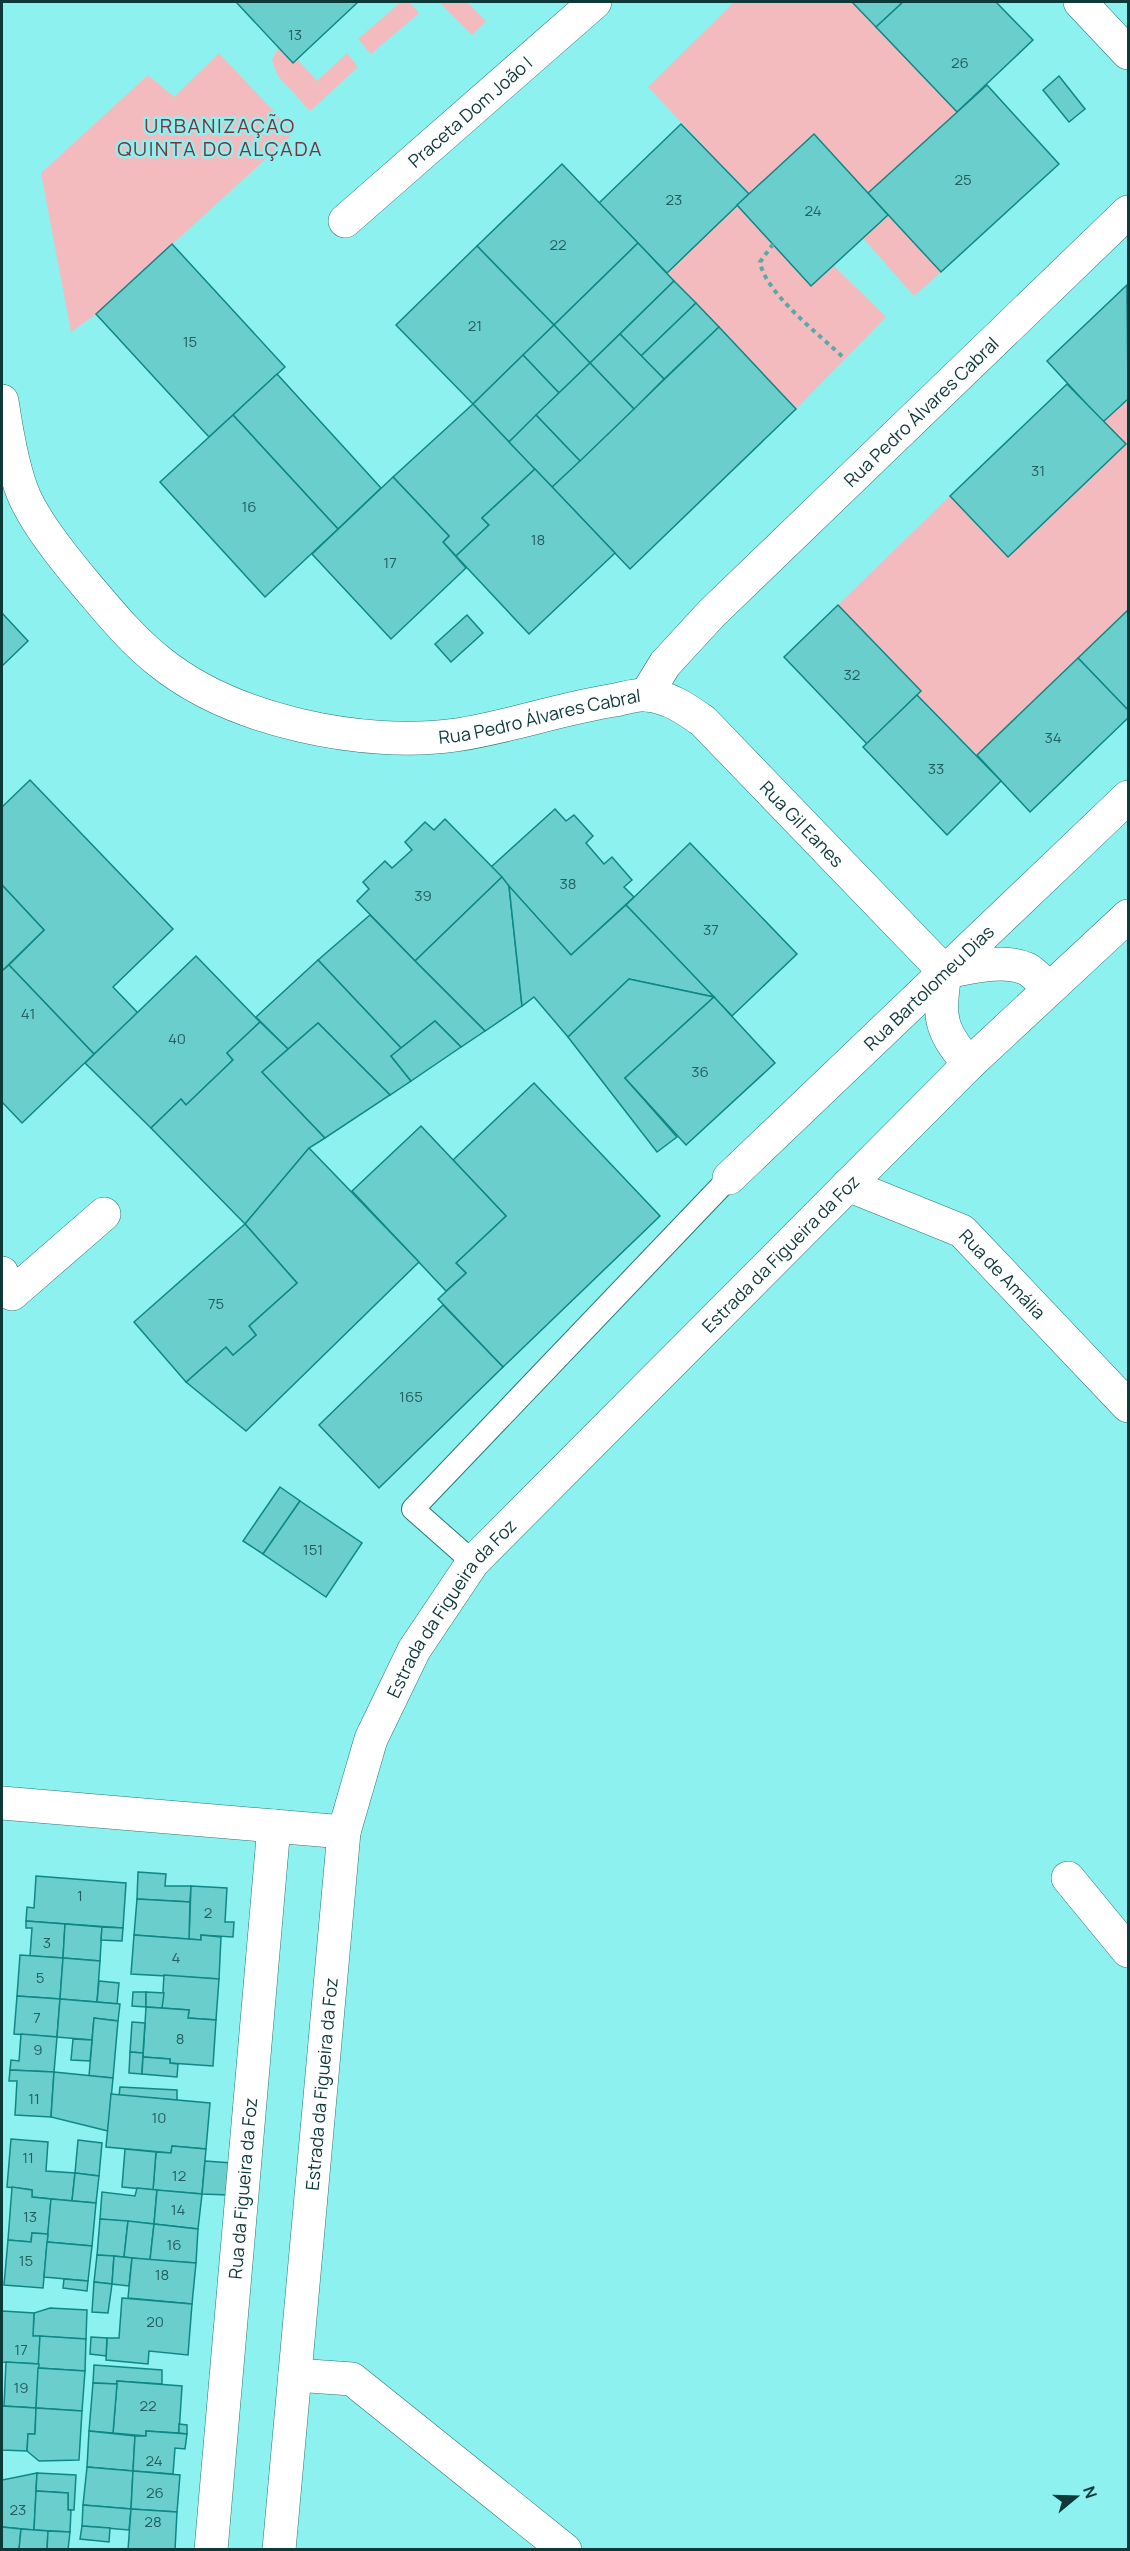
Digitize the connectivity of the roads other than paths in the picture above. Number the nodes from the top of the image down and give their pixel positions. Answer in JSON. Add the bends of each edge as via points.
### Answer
{"nodes":[{"id":1,"x":595,"y":2,"type":"edge"},
{"id":2,"x":1080,"y":2,"type":"edge"},
{"id":3,"x":1128,"y":53,"type":"edge"},
{"id":4,"x":1128,"y":212,"type":"edge"},
{"id":5,"x":345,"y":221,"type":"dead end"},
{"id":6,"x":2,"y":401,"type":"edge"},
{"id":7,"x":13,"y":504,"type":"edge"},
{"id":8,"x":646,"y":695,"type":"junction"},
{"id":9,"x":1128,"y":797,"type":"edge"},
{"id":10,"x":1128,"y":916,"type":"edge"},
{"id":11,"x":945,"y":972,"type":"junction"},
{"id":12,"x":1049,"y":989,"type":"junction"},
{"id":13,"x":969,"y":1064,"type":"junction"},
{"id":14,"x":729,"y":1178,"type":"joint"},
{"id":15,"x":848,"y":1185,"type":"junction"},
{"id":16,"x":104,"y":1214,"type":"dead end"},
{"id":17,"x":2,"y":1273,"type":"edge"},
{"id":18,"x":1128,"y":1406,"type":"edge"},
{"id":19,"x":473,"y":1562,"type":"junction"},
{"id":20,"x":2,"y":1803,"type":"edge"},
{"id":21,"x":274,"y":1826,"type":"junction"},
{"id":22,"x":344,"y":1832,"type":"junction"},
{"id":23,"x":1068,"y":1878,"type":"dead end"},
{"id":24,"x":1128,"y":1951,"type":"edge"},
{"id":25,"x":295,"y":2375,"type":"junction"},
{"id":26,"x":211,"y":2550,"type":"edge"},
{"id":27,"x":279,"y":2550,"type":"edge"},
{"id":28,"x":565,"y":2550,"type":"edge"}],
"edges":[{"from":1,"to":5,"type":"street","name":"Praceta Dom João I"},
{"from":2,"to":3,"type":"street"},
{"from":4,"to":8,"type":"street","name":"Rua Pedro Álvares Cabral","via":[[711,614],[665,664]]},
{"from":6,"to":7,"type":"street","name":"Rua Pedro Álvares Cabral"},
{"from":7,"to":8,"type":"street","name":"Rua Pedro Álvares Cabral","via":[[113,617],[160,663],[211,694],[265,716],[326,731],[395,739],[456,735]]},
{"from":8,"to":11,"type":"street","name":"Rua Gil Eanes","via":[[679,704],[703,721]]},
{"from":9,"to":11,"type":"street","name":"Rua Bartolomeu Dias"},
{"from":10,"to":12,"type":"street","name":"Estrada da Figueira da Foz"},
{"from":11,"to":12,"type":"street","via":[[1006,965],[1027,970]]},
{"from":11,"to":13,"type":"street","via":[[940,1009],[944,1027],[951,1043]]},
{"from":11,"to":14,"type":"street","name":"Rua Bartolomeu Dias"},
{"from":12,"to":13,"type":"street","name":"Estrada da Figueira da Foz"},
{"from":13,"to":15,"type":"street","name":"Estrada da Figueira da Foz"},
{"from":14,"to":19,"type":"lane","via":[[413,1509]]},
{"from":15,"to":18,"type":"street","name":"Rua de Amália","via":[[962,1231]]},
{"from":15,"to":19,"type":"street","name":"Estrada da Figueira da Foz"},
{"from":16,"to":17,"type":"street","via":[[12,1294]]},
{"from":19,"to":22,"type":"street","name":"Estrada da Figueira da Foz","via":[[414,1650],[372,1738]]},
{"from":20,"to":21,"type":"street"},
{"from":21,"to":22,"type":"street"},
{"from":21,"to":26,"type":"street","name":"Rua da Figueira da Foz"},
{"from":22,"to":25,"type":"street","name":"Estrada da Figueira da Foz"},
{"from":23,"to":24,"type":"street"},
{"from":25,"to":27,"type":"street","name":"Estrada da Figueira da Foz"},
{"from":25,"to":28,"type":"street","via":[[352,2379]]}]}
